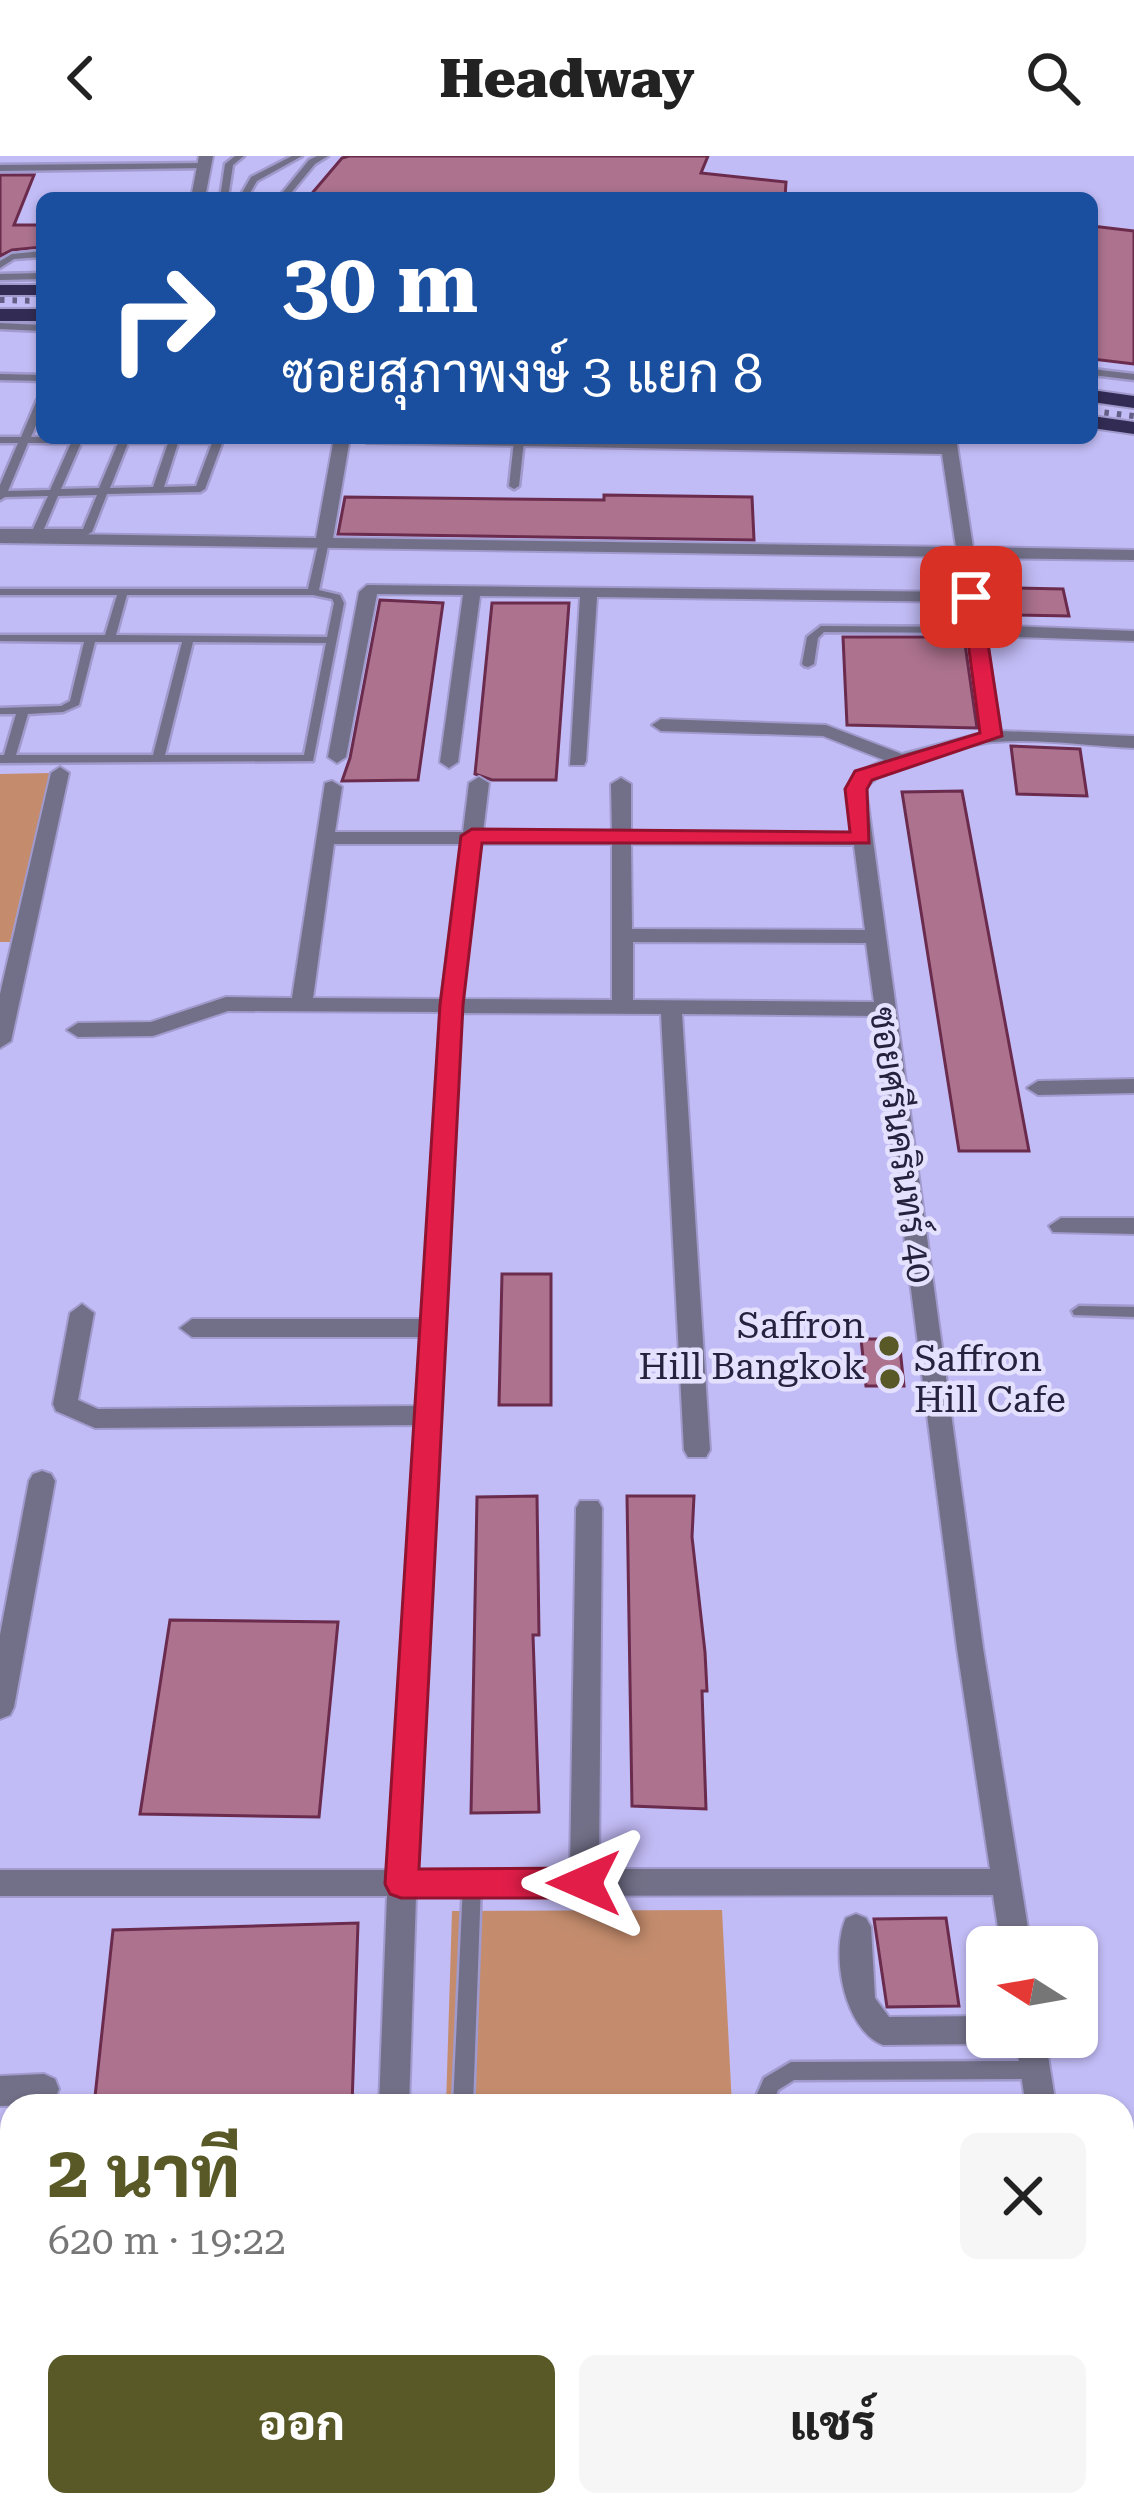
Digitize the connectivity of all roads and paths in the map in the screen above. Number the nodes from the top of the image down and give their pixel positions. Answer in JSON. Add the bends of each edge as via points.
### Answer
{"nodes":[{"id":1,"x":56,"y":156,"type":"edge"},
{"id":2,"x":240,"y":156,"type":"edge"},
{"id":3,"x":298,"y":156,"type":"edge"},
{"id":4,"x":324,"y":156,"type":"edge"},
{"id":5,"x":205,"y":160,"type":"edge"},
{"id":6,"x":263,"y":160,"type":"dead end"},
{"id":7,"x":174,"y":161,"type":"edge"},
{"id":8,"x":51,"y":167,"type":"junction"},
{"id":9,"x":0,"y":168,"type":"edge"},
{"id":10,"x":254,"y":179,"type":"junction"},
{"id":11,"x":199,"y":192,"type":"edge"},
{"id":12,"x":225,"y":192,"type":"edge"},
{"id":13,"x":246,"y":192,"type":"edge"},
{"id":14,"x":287,"y":192,"type":"edge"},
{"id":15,"x":36,"y":255,"type":"edge"},
{"id":16,"x":0,"y":266,"type":"edge"},
{"id":17,"x":36,"y":276,"type":"edge"},
{"id":18,"x":0,"y":277,"type":"edge"},
{"id":19,"x":0,"y":290,"type":"edge"},
{"id":20,"x":36,"y":290,"type":"edge"},
{"id":21,"x":0,"y":315,"type":"edge"},
{"id":22,"x":36,"y":315,"type":"edge"},
{"id":23,"x":0,"y":326,"type":"edge"},
{"id":24,"x":36,"y":328,"type":"edge"},
{"id":25,"x":1098,"y":373,"type":"edge"},
{"id":26,"x":1134,"y":377,"type":"edge"},
{"id":27,"x":36,"y":379,"type":"edge"},
{"id":28,"x":2,"y":380,"type":"edge"},
{"id":29,"x":1098,"y":397,"type":"edge"},
{"id":30,"x":1134,"y":402,"type":"edge"},
{"id":31,"x":36,"y":413,"type":"edge"},
{"id":32,"x":1098,"y":423,"type":"edge"},
{"id":33,"x":1134,"y":428,"type":"edge"},
{"id":34,"x":0,"y":440,"type":"edge"},
{"id":35,"x":24,"y":440,"type":"junction"},
{"id":36,"x":36,"y":440,"type":"edge"},
{"id":37,"x":75,"y":444,"type":"edge"},
{"id":38,"x":123,"y":444,"type":"edge"},
{"id":39,"x":172,"y":444,"type":"edge"},
{"id":40,"x":216,"y":444,"type":"edge"},
{"id":41,"x":341,"y":444,"type":"edge"},
{"id":42,"x":519,"y":444,"type":"edge"},
{"id":43,"x":949,"y":444,"type":"edge"},
{"id":44,"x":514,"y":486,"type":"dead end"},
{"id":45,"x":157,"y":491,"type":"junction"},
{"id":46,"x":52,"y":494,"type":"junction"},
{"id":47,"x":106,"y":494,"type":"junction"},
{"id":48,"x":0,"y":495,"type":"edge"},
{"id":49,"x":37,"y":532,"type":"junction"},
{"id":50,"x":0,"y":535,"type":"edge"},
{"id":51,"x":324,"y":541,"type":"junction"},
{"id":52,"x":965,"y":551,"type":"junction"},
{"id":53,"x":1134,"y":554,"type":"edge"},
{"id":54,"x":472,"y":590,"type":"junction"},
{"id":55,"x":0,"y":592,"type":"edge"},
{"id":56,"x":123,"y":592,"type":"junction"},
{"id":57,"x":313,"y":592,"type":"junction"},
{"id":58,"x":589,"y":592,"type":"junction"},
{"id":59,"x":971,"y":597,"type":"junction"},
{"id":60,"x":976,"y":630,"type":"junction"},
{"id":61,"x":1134,"y":636,"type":"edge"},
{"id":62,"x":0,"y":638,"type":"edge"},
{"id":63,"x":91,"y":638,"type":"junction"},
{"id":64,"x":109,"y":638,"type":"junction"},
{"id":65,"x":188,"y":639,"type":"junction"},
{"id":66,"x":333,"y":640,"type":"junction"},
{"id":67,"x":808,"y":664,"type":"dead end"},
{"id":68,"x":23,"y":710,"type":"junction"},
{"id":69,"x":0,"y":711,"type":"edge"},
{"id":70,"x":661,"y":725,"type":"dead end"},
{"id":71,"x":992,"y":736,"type":"junction"},
{"id":72,"x":1132,"y":748,"type":"edge"},
{"id":73,"x":338,"y":757,"type":"dead end"},
{"id":74,"x":4,"y":760,"type":"edge"},
{"id":75,"x":158,"y":760,"type":"junction"},
{"id":76,"x":901,"y":760,"type":"junction"},
{"id":77,"x":578,"y":761,"type":"dead end"},
{"id":78,"x":448,"y":762,"type":"dead end"},
{"id":79,"x":60,"y":773,"type":"dead end"},
{"id":80,"x":478,"y":783,"type":"dead end"},
{"id":81,"x":621,"y":784,"type":"dead end"},
{"id":82,"x":332,"y":787,"type":"dead end"},
{"id":83,"x":472,"y":836,"type":"junction"},
{"id":84,"x":624,"y":837,"type":"junction"},
{"id":85,"x":325,"y":838,"type":"junction"},
{"id":86,"x":862,"y":838,"type":"junction"},
{"id":87,"x":624,"y":935,"type":"junction"},
{"id":88,"x":873,"y":937,"type":"junction"},
{"id":89,"x":302,"y":1004,"type":"junction"},
{"id":90,"x":452,"y":1005,"type":"junction"},
{"id":91,"x":623,"y":1006,"type":"junction"},
{"id":92,"x":671,"y":1007,"type":"junction"},
{"id":93,"x":884,"y":1009,"type":"junction"},
{"id":94,"x":78,"y":1030,"type":"dead end"},
{"id":95,"x":0,"y":1041,"type":"edge"},
{"id":96,"x":1134,"y":1086,"type":"edge"},
{"id":97,"x":1038,"y":1088,"type":"dead end"},
{"id":98,"x":1061,"y":1226,"type":"dead end"},
{"id":99,"x":1134,"y":1226,"type":"edge"},
{"id":100,"x":1079,"y":1311,"type":"dead end"},
{"id":101,"x":1134,"y":1312,"type":"edge"},
{"id":102,"x":82,"y":1313,"type":"dead end"},
{"id":103,"x":192,"y":1328,"type":"dead end"},
{"id":104,"x":433,"y":1328,"type":"junction"},
{"id":105,"x":428,"y":1415,"type":"junction"},
{"id":106,"x":697,"y":1450,"type":"dead end"},
{"id":107,"x":41,"y":1481,"type":"dead end"},
{"id":108,"x":589,"y":1508,"type":"dead end"},
{"id":109,"x":0,"y":1707,"type":"edge"},
{"id":110,"x":1005,"y":1882,"type":"junction"},
{"id":111,"x":0,"y":1883,"type":"edge"},
{"id":112,"x":584,"y":1883,"type":"junction"},
{"id":113,"x":401,"y":1884,"type":"junction"},
{"id":114,"x":472,"y":1884,"type":"junction"},
{"id":115,"x":1012,"y":1926,"type":"edge"},
{"id":116,"x":856,"y":1927,"type":"dead end"},
{"id":117,"x":966,"y":2030,"type":"edge"},
{"id":118,"x":1034,"y":2058,"type":"edge"},
{"id":119,"x":1036,"y":2070,"type":"junction"},
{"id":120,"x":44,"y":2089,"type":"dead end"},
{"id":121,"x":0,"y":2092,"type":"edge"},
{"id":122,"x":394,"y":2094,"type":"edge"},
{"id":123,"x":464,"y":2094,"type":"edge"},
{"id":124,"x":767,"y":2094,"type":"edge"},
{"id":125,"x":1039,"y":2094,"type":"edge"}],
"edges":[{"from":1,"to":8,"type":"lane"},
{"from":2,"to":12,"type":"lane","via":[[230,164]]},
{"from":3,"to":10,"type":"lane"},
{"from":4,"to":14,"type":"lane"},
{"from":5,"to":7,"type":"lane"},
{"from":5,"to":11,"type":"street"},
{"from":6,"to":10,"type":"lane"},
{"from":7,"to":8,"type":"lane"},
{"from":8,"to":9,"type":"lane"},
{"from":10,"to":13,"type":"lane"},
{"from":15,"to":16,"type":"lane"},
{"from":17,"to":18,"type":"lane"},
{"from":19,"to":20,"type":"main road"},
{"from":21,"to":22,"type":"main road"},
{"from":23,"to":24,"type":"lane"},
{"from":25,"to":26,"type":"lane"},
{"from":27,"to":28,"type":"lane"},
{"from":29,"to":30,"type":"main road"},
{"from":31,"to":35,"type":"lane"},
{"from":32,"to":33,"type":"main road"},
{"from":34,"to":35,"type":"lane"},
{"from":35,"to":36,"type":"lane"},
{"from":35,"to":48,"type":"lane"},
{"from":37,"to":46,"type":"lane"},
{"from":38,"to":47,"type":"lane"},
{"from":39,"to":45,"type":"lane"},
{"from":40,"to":45,"type":"lane","via":[[200,489]]},
{"from":41,"to":51,"type":"street"},
{"from":42,"to":44,"type":"lane"},
{"from":43,"to":52,"type":"street"},
{"from":45,"to":47,"type":"lane"},
{"from":46,"to":47,"type":"lane"},
{"from":46,"to":48,"type":"lane"},
{"from":46,"to":49,"type":"lane"},
{"from":47,"to":49,"type":"lane","via":[[87,532]]},
{"from":49,"to":50,"type":"lane"},
{"from":50,"to":51,"type":"street"},
{"from":51,"to":52,"type":"street"},
{"from":51,"to":57,"type":"lane"},
{"from":52,"to":53,"type":"street"},
{"from":52,"to":59,"type":"street"},
{"from":54,"to":58,"type":"street"},
{"from":54,"to":73,"type":"street","via":[[368,592]]},
{"from":54,"to":78,"type":"street"},
{"from":55,"to":56,"type":"lane"},
{"from":56,"to":57,"type":"lane"},
{"from":56,"to":64,"type":"lane"},
{"from":57,"to":66,"type":"lane","via":[[339,601]]},
{"from":58,"to":59,"type":"street"},
{"from":58,"to":77,"type":"street"},
{"from":59,"to":60,"type":"street"},
{"from":60,"to":61,"type":"street"},
{"from":60,"to":67,"type":"lane","via":[[820,629]]},
{"from":60,"to":71,"type":"street"},
{"from":62,"to":63,"type":"lane"},
{"from":63,"to":64,"type":"lane"},
{"from":63,"to":68,"type":"lane","via":[[74,705]]},
{"from":64,"to":65,"type":"lane"},
{"from":65,"to":66,"type":"lane"},
{"from":65,"to":75,"type":"lane"},
{"from":66,"to":75,"type":"lane","via":[[311,758]]},
{"from":68,"to":69,"type":"lane"},
{"from":68,"to":74,"type":"lane"},
{"from":70,"to":76,"type":"street","via":[[826,731]]},
{"from":71,"to":72,"type":"street","name":"ซอยศรีนครินทร์ 40"},
{"from":71,"to":76,"type":"street","name":"ซอยศรีนครินทร์ 40"},
{"from":74,"to":75,"type":"lane"},
{"from":76,"to":86,"type":"street","name":"ซอยศรีนครินทร์ 40","via":[[858,781]]},
{"from":79,"to":95,"type":"street"},
{"from":80,"to":83,"type":"street"},
{"from":81,"to":84,"type":"street"},
{"from":82,"to":85,"type":"street"},
{"from":83,"to":84,"type":"street"},
{"from":83,"to":85,"type":"street"},
{"from":83,"to":90,"type":"street"},
{"from":84,"to":86,"type":"street"},
{"from":84,"to":87,"type":"street"},
{"from":85,"to":89,"type":"street"},
{"from":86,"to":88,"type":"street","name":"ซอยศรีนครินทร์ 40"},
{"from":87,"to":88,"type":"street"},
{"from":87,"to":91,"type":"street"},
{"from":88,"to":93,"type":"street","name":"ซอยศรีนครินทร์ 40"},
{"from":89,"to":90,"type":"street"},
{"from":89,"to":94,"type":"street","via":[[226,1004],[153,1029]]},
{"from":90,"to":91,"type":"street"},
{"from":90,"to":104,"type":"street"},
{"from":91,"to":92,"type":"street"},
{"from":92,"to":93,"type":"street"},
{"from":92,"to":106,"type":"street"},
{"from":93,"to":110,"type":"street","name":"ซอยศรีนครินทร์ 40"},
{"from":96,"to":97,"type":"street"},
{"from":98,"to":99,"type":"street"},
{"from":100,"to":101,"type":"lane"},
{"from":102,"to":105,"type":"street","via":[[65,1404],[95,1419]]},
{"from":103,"to":104,"type":"street"},
{"from":104,"to":105,"type":"street"},
{"from":105,"to":113,"type":"street"},
{"from":107,"to":109,"type":"street"},
{"from":108,"to":112,"type":"street"},
{"from":110,"to":112,"type":"street"},
{"from":110,"to":115,"type":"street","name":"ซอยศรีนครินทร์ 40"},
{"from":111,"to":113,"type":"street"},
{"from":112,"to":114,"type":"street"},
{"from":113,"to":114,"type":"street"},
{"from":113,"to":122,"type":"street"},
{"from":114,"to":123,"type":"lane"},
{"from":116,"to":117,"type":"street","via":[[860,2009],[869,2021],[883,2030]]},
{"from":118,"to":119,"type":"street"},
{"from":119,"to":124,"type":"lane","via":[[791,2071]]},
{"from":119,"to":125,"type":"street"},
{"from":120,"to":121,"type":"street"}]}
